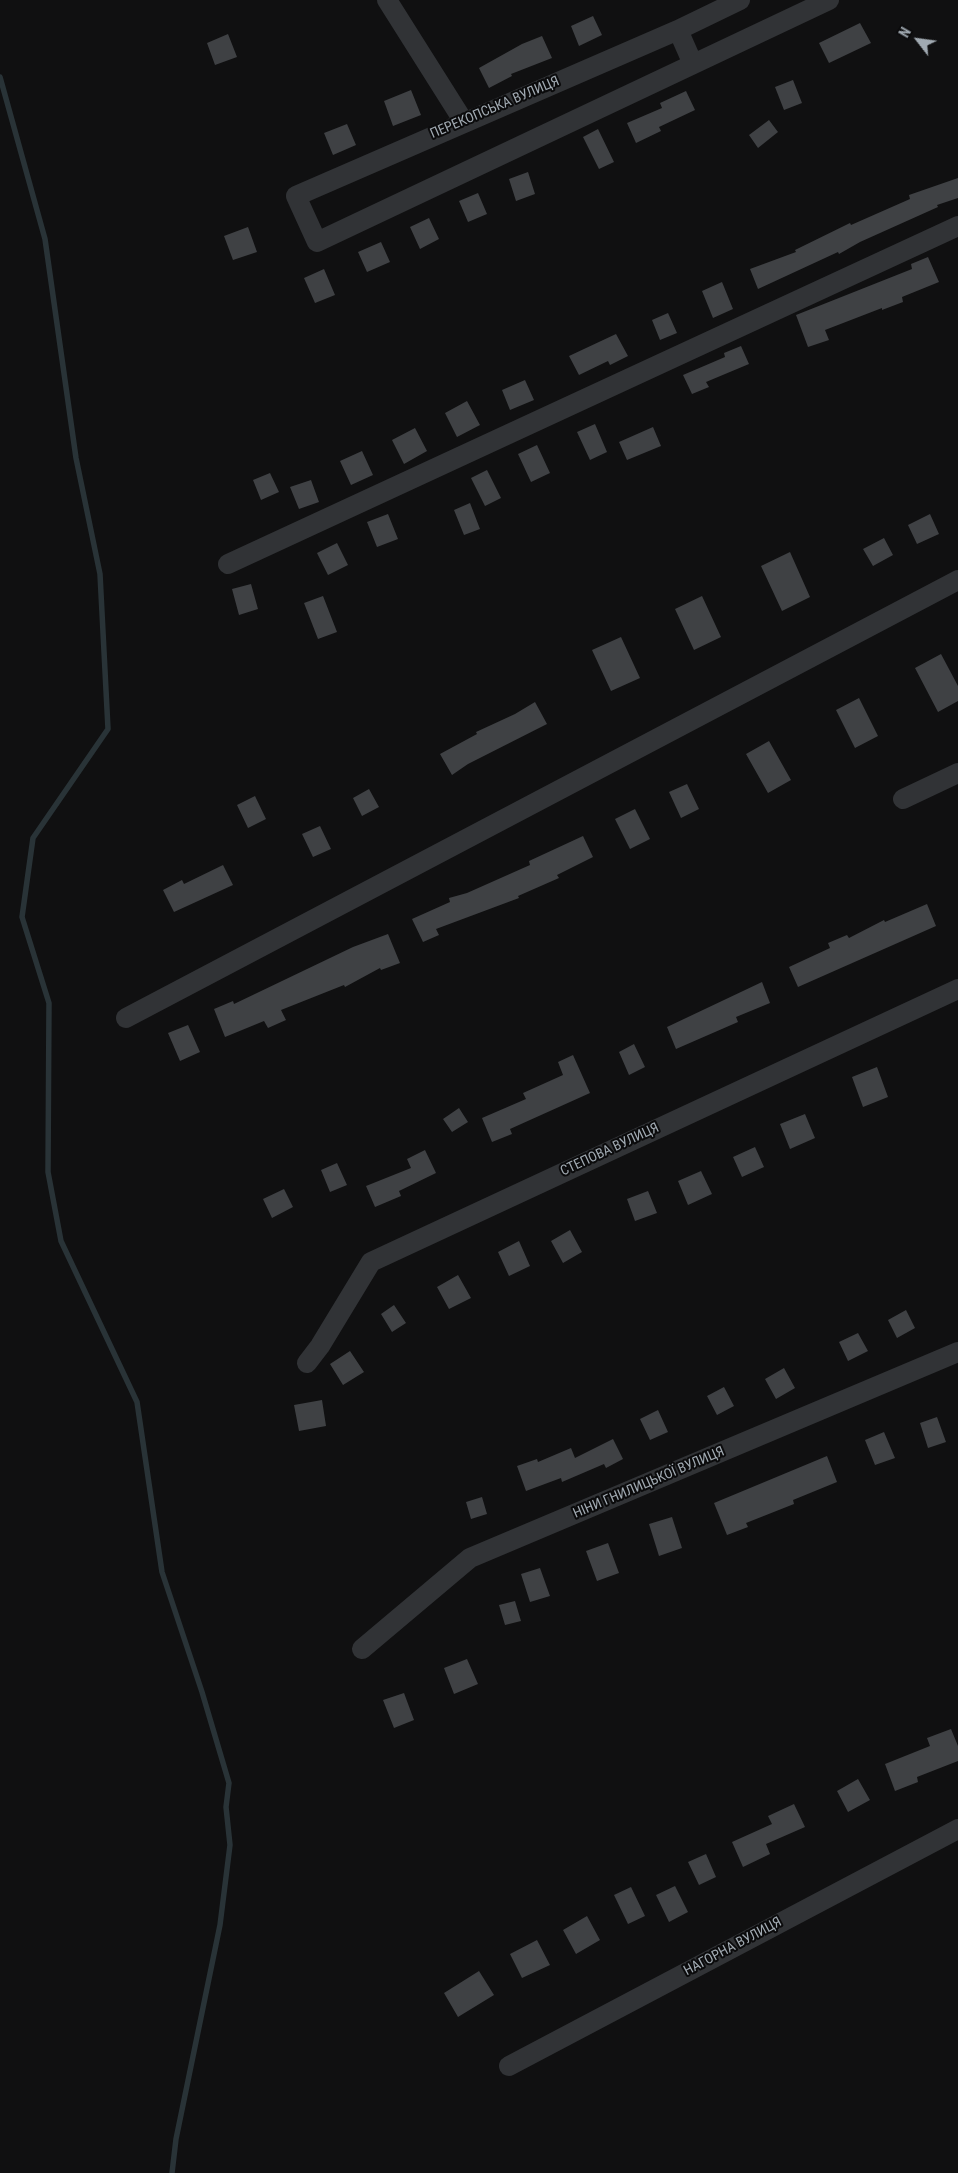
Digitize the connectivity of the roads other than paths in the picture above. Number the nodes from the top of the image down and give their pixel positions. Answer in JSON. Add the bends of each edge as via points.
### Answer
{"nodes":[{"id":1,"x":387,"y":0,"type":"edge"},
{"id":2,"x":740,"y":0,"type":"edge"},
{"id":3,"x":829,"y":0,"type":"edge"},
{"id":4,"x":678,"y":30,"type":"junction"},
{"id":5,"x":693,"y":64,"type":"junction"},
{"id":6,"x":464,"y":122,"type":"junction"},
{"id":7,"x":958,"y":226,"type":"edge"},
{"id":8,"x":228,"y":564,"type":"dead end"},
{"id":9,"x":958,"y":580,"type":"edge"},
{"id":10,"x":958,"y":774,"type":"edge"},
{"id":11,"x":904,"y":799,"type":"dead end"},
{"id":12,"x":958,"y":989,"type":"edge"},
{"id":13,"x":126,"y":1018,"type":"dead end"},
{"id":14,"x":958,"y":1352,"type":"edge"},
{"id":15,"x":307,"y":1362,"type":"dead end"},
{"id":16,"x":362,"y":1649,"type":"dead end"},
{"id":17,"x":958,"y":1829,"type":"edge"},
{"id":18,"x":509,"y":2066,"type":"dead end"}],
"edges":[{"from":1,"to":6,"type":"street"},
{"from":2,"to":4,"type":"street","name":"ПЕРЕКОПСЬКА ВУЛИЦЯ"},
{"from":3,"to":5,"type":"street"},
{"from":4,"to":5,"type":"street"},
{"from":4,"to":6,"type":"street","name":"ПЕРЕКОПСЬКА ВУЛИЦЯ"},
{"from":5,"to":6,"type":"street","name":"ПЕРЕКОПСЬКА ВУЛИЦЯ","via":[[317,242],[296,196]]},
{"from":7,"to":8,"type":"street"},
{"from":9,"to":13,"type":"street"},
{"from":10,"to":11,"type":"street"},
{"from":12,"to":15,"type":"street","name":"СТЕПОВА ВУЛИЦЯ","via":[[371,1262]]},
{"from":14,"to":16,"type":"street","name":"НІНИ ГНИЛИЦЬКОЇ ВУЛИЦЯ","via":[[470,1558]]},
{"from":17,"to":18,"type":"street","name":"НАГОРНА ВУЛИЦЯ"}]}
